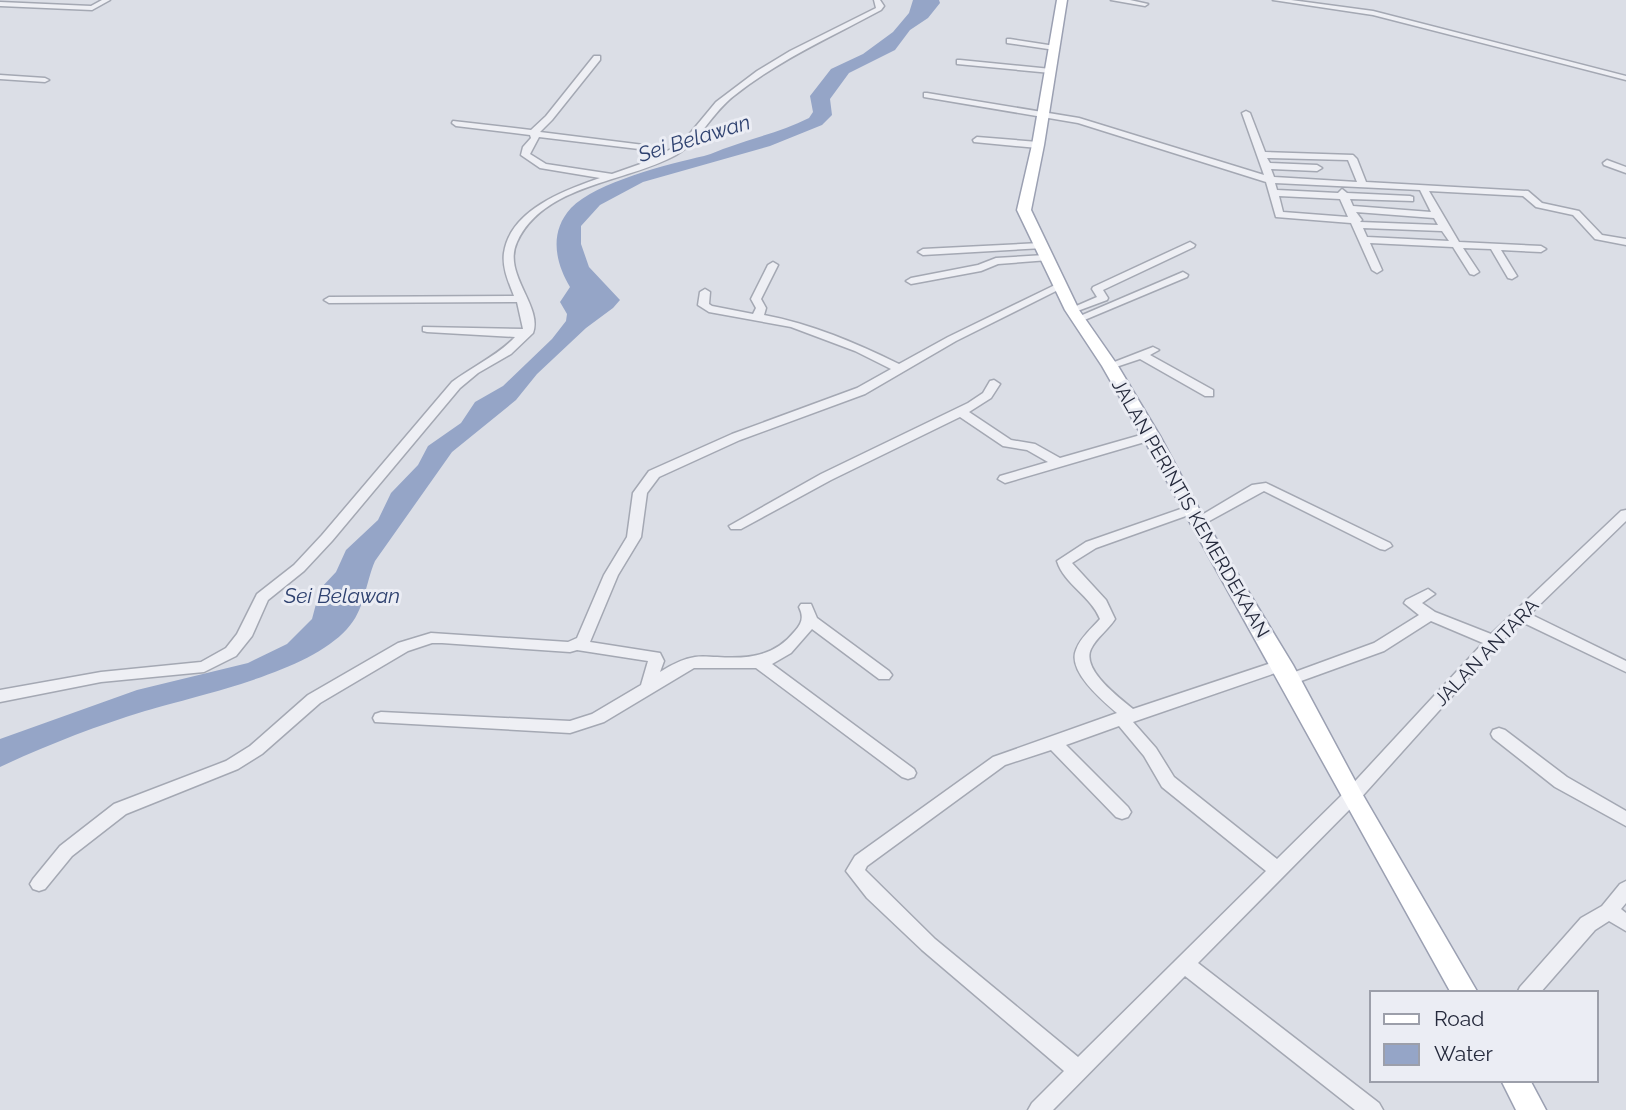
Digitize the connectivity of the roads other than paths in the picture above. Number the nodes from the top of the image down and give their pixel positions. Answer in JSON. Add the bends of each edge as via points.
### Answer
{"nodes":[{"id":1,"x":107,"y":0,"type":"edge"},
{"id":2,"x":877,"y":0,"type":"edge"},
{"id":3,"x":1062,"y":0,"type":"edge"},
{"id":4,"x":1114,"y":0,"type":"edge"},
{"id":5,"x":1276,"y":0,"type":"edge"},
{"id":6,"x":1130,"y":2,"type":"junction"},
{"id":7,"x":0,"y":4,"type":"edge"},
{"id":8,"x":1145,"y":4,"type":"dead end"},
{"id":9,"x":1118,"y":12,"type":"dead end"},
{"id":10,"x":1010,"y":41,"type":"dead end"},
{"id":11,"x":1055,"y":48,"type":"junction"},
{"id":12,"x":597,"y":58,"type":"dead end"},
{"id":13,"x":960,"y":62,"type":"dead end"},
{"id":14,"x":1051,"y":71,"type":"junction"},
{"id":15,"x":0,"y":76,"type":"edge"},
{"id":16,"x":1626,"y":78,"type":"edge"},
{"id":17,"x":45,"y":80,"type":"dead end"},
{"id":18,"x":927,"y":95,"type":"dead end"},
{"id":19,"x":1246,"y":113,"type":"dead end"},
{"id":20,"x":1041,"y":115,"type":"junction"},
{"id":21,"x":456,"y":123,"type":"dead end"},
{"id":22,"x":533,"y":134,"type":"junction"},
{"id":23,"x":977,"y":140,"type":"dead end"},
{"id":24,"x":1038,"y":145,"type":"junction"},
{"id":25,"x":644,"y":148,"type":"dead end"},
{"id":26,"x":1260,"y":155,"type":"junction"},
{"id":27,"x":1607,"y":163,"type":"dead end"},
{"id":28,"x":1266,"y":166,"type":"junction"},
{"id":29,"x":1317,"y":168,"type":"dead end"},
{"id":30,"x":1626,"y":170,"type":"edge"},
{"id":31,"x":615,"y":178,"type":"junction"},
{"id":32,"x":1270,"y":180,"type":"junction"},
{"id":33,"x":1340,"y":184,"type":"junction"},
{"id":34,"x":1362,"y":184,"type":"junction"},
{"id":35,"x":1423,"y":188,"type":"junction"},
{"id":36,"x":1273,"y":193,"type":"junction"},
{"id":37,"x":1344,"y":197,"type":"junction"},
{"id":38,"x":1410,"y":199,"type":"dead end"},
{"id":39,"x":1350,"y":209,"type":"junction"},
{"id":40,"x":1439,"y":215,"type":"junction"},
{"id":41,"x":1358,"y":223,"type":"junction"},
{"id":42,"x":1445,"y":228,"type":"junction"},
{"id":43,"x":1365,"y":240,"type":"junction"},
{"id":44,"x":1626,"y":242,"type":"edge"},
{"id":45,"x":1456,"y":244,"type":"junction"},
{"id":46,"x":1190,"y":245,"type":"dead end"},
{"id":47,"x":1494,"y":246,"type":"junction"},
{"id":48,"x":1541,"y":249,"type":"dead end"},
{"id":49,"x":923,"y":252,"type":"dead end"},
{"id":50,"x":1043,"y":252,"type":"junction"},
{"id":51,"x":773,"y":265,"type":"dead end"},
{"id":52,"x":1377,"y":270,"type":"dead end"},
{"id":53,"x":1474,"y":272,"type":"dead end"},
{"id":54,"x":1183,"y":275,"type":"dead end"},
{"id":55,"x":1512,"y":276,"type":"dead end"},
{"id":56,"x":911,"y":281,"type":"dead end"},
{"id":57,"x":1061,"y":286,"type":"junction"},
{"id":58,"x":705,"y":292,"type":"dead end"},
{"id":59,"x":520,"y":299,"type":"junction"},
{"id":60,"x":329,"y":300,"type":"dead end"},
{"id":61,"x":1075,"y":314,"type":"junction"},
{"id":62,"x":758,"y":316,"type":"junction"},
{"id":63,"x":427,"y":329,"type":"dead end"},
{"id":64,"x":527,"y":333,"type":"junction"},
{"id":65,"x":1153,"y":350,"type":"dead end"},
{"id":66,"x":1140,"y":355,"type":"junction"},
{"id":67,"x":1110,"y":366,"type":"junction"},
{"id":68,"x":899,"y":369,"type":"junction"},
{"id":69,"x":994,"y":384,"type":"dead end"},
{"id":70,"x":1209,"y":393,"type":"dead end"},
{"id":71,"x":961,"y":412,"type":"junction"},
{"id":72,"x":1151,"y":436,"type":"junction"},
{"id":73,"x":1059,"y":463,"type":"junction"},
{"id":74,"x":1004,"y":479,"type":"dead end"},
{"id":75,"x":1626,"y":514,"type":"edge"},
{"id":76,"x":1194,"y":515,"type":"junction"},
{"id":77,"x":736,"y":526,"type":"dead end"},
{"id":78,"x":1385,"y":546,"type":"dead end"},
{"id":79,"x":1428,"y":594,"type":"dead end"},
{"id":80,"x":1430,"y":615,"type":"junction"},
{"id":81,"x":1520,"y":615,"type":"junction"},
{"id":82,"x":1493,"y":641,"type":"junction"},
{"id":83,"x":578,"y":645,"type":"junction"},
{"id":84,"x":760,"y":663,"type":"junction"},
{"id":85,"x":1626,"y":667,"type":"edge"},
{"id":86,"x":1286,"y":673,"type":"junction"},
{"id":87,"x":884,"y":676,"type":"dead end"},
{"id":88,"x":648,"y":688,"type":"junction"},
{"id":89,"x":0,"y":696,"type":"edge"},
{"id":90,"x":1125,"y":717,"type":"junction"},
{"id":91,"x":381,"y":718,"type":"dead end"},
{"id":92,"x":1499,"y":734,"type":"dead end"},
{"id":93,"x":1052,"y":741,"type":"junction"},
{"id":94,"x":908,"y":773,"type":"dead end"},
{"id":95,"x":1352,"y":796,"type":"junction"},
{"id":96,"x":1122,"y":812,"type":"dead end"},
{"id":97,"x":1626,"y":819,"type":"edge"},
{"id":98,"x":1277,"y":869,"type":"junction"},
{"id":99,"x":39,"y":884,"type":"dead end"},
{"id":100,"x":1626,"y":889,"type":"edge"},
{"id":101,"x":1609,"y":911,"type":"junction"},
{"id":102,"x":1626,"y":923,"type":"edge"},
{"id":103,"x":1183,"y":963,"type":"junction"},
{"id":104,"x":1464,"y":991,"type":"edge"},
{"id":105,"x":1529,"y":991,"type":"edge"},
{"id":106,"x":1078,"y":1070,"type":"junction"},
{"id":107,"x":1516,"y":1082,"type":"edge"},
{"id":108,"x":1038,"y":1110,"type":"edge"},
{"id":109,"x":1372,"y":1110,"type":"edge"},
{"id":110,"x":1531,"y":1110,"type":"edge"}],
"edges":[{"from":1,"to":7,"type":"street","via":[[92,8]]},
{"from":2,"to":31,"type":"street","via":[[879,9],[745,83],[713,111],[686,144]]},
{"from":3,"to":11,"type":"main road","name":"JALAN PERINTIS KEMERDEKAAN"},
{"from":4,"to":6,"type":"street"},
{"from":5,"to":16,"type":"street","via":[[1373,13]]},
{"from":6,"to":8,"type":"street"},
{"from":6,"to":9,"type":"street"},
{"from":10,"to":11,"type":"street"},
{"from":11,"to":14,"type":"main road","name":"JALAN PERINTIS KEMERDEKAAN"},
{"from":12,"to":22,"type":"street"},
{"from":13,"to":14,"type":"street"},
{"from":14,"to":20,"type":"main road","name":"JALAN PERINTIS KEMERDEKAAN"},
{"from":15,"to":17,"type":"street"},
{"from":18,"to":20,"type":"street"},
{"from":19,"to":26,"type":"street"},
{"from":20,"to":24,"type":"main road","name":"JALAN PERINTIS KEMERDEKAAN"},
{"from":20,"to":32,"type":"street","via":[[1079,121]]},
{"from":21,"to":22,"type":"street"},
{"from":22,"to":25,"type":"street"},
{"from":22,"to":31,"type":"street","via":[[525,155],[543,166]]},
{"from":23,"to":24,"type":"street"},
{"from":24,"to":50,"type":"main road","name":"JALAN PERINTIS KEMERDEKAAN","via":[[1023,205]]},
{"from":26,"to":28,"type":"street"},
{"from":26,"to":34,"type":"street","via":[[1350,157]]},
{"from":27,"to":30,"type":"street"},
{"from":28,"to":29,"type":"street"},
{"from":28,"to":32,"type":"street"},
{"from":31,"to":59,"type":"street","via":[[550,200],[522,226],[510,246],[509,261]]},
{"from":32,"to":33,"type":"street"},
{"from":32,"to":36,"type":"street"},
{"from":33,"to":34,"type":"street"},
{"from":33,"to":37,"type":"street"},
{"from":34,"to":35,"type":"street"},
{"from":35,"to":40,"type":"street"},
{"from":35,"to":44,"type":"street","via":[[1525,193],[1539,205],[1576,214],[1599,237]]},
{"from":36,"to":37,"type":"street"},
{"from":36,"to":41,"type":"street","via":[[1282,216]]},
{"from":37,"to":38,"type":"street"},
{"from":37,"to":39,"type":"street"},
{"from":39,"to":40,"type":"street"},
{"from":39,"to":41,"type":"street"},
{"from":40,"to":42,"type":"street"},
{"from":41,"to":42,"type":"street"},
{"from":41,"to":43,"type":"street"},
{"from":42,"to":45,"type":"street"},
{"from":43,"to":45,"type":"street"},
{"from":43,"to":52,"type":"street"},
{"from":45,"to":47,"type":"street"},
{"from":45,"to":53,"type":"street"},
{"from":46,"to":61,"type":"street","via":[[1097,289],[1103,298]]},
{"from":47,"to":48,"type":"street"},
{"from":47,"to":55,"type":"street"},
{"from":49,"to":50,"type":"street"},
{"from":50,"to":56,"type":"street"},
{"from":50,"to":57,"type":"main road","name":"JALAN PERINTIS KEMERDEKAAN"},
{"from":51,"to":62,"type":"street","via":[[756,299],[761,308]]},
{"from":54,"to":61,"type":"street","via":[[1124,303]]},
{"from":57,"to":61,"type":"main road","name":"JALAN PERINTIS KEMERDEKAAN"},
{"from":57,"to":68,"type":"street"},
{"from":58,"to":62,"type":"street","via":[[703,305],[709,309]]},
{"from":59,"to":60,"type":"street"},
{"from":59,"to":64,"type":"street","via":[[530,323]]},
{"from":61,"to":67,"type":"main road","name":"JALAN PERINTIS KEMERDEKAAN"},
{"from":62,"to":68,"type":"street","via":[[826,335]]},
{"from":63,"to":64,"type":"street"},
{"from":64,"to":89,"type":"street","via":[[507,352],[456,385],[318,548],[262,597],[231,652],[204,667],[101,677]]},
{"from":65,"to":66,"type":"street"},
{"from":66,"to":67,"type":"street"},
{"from":66,"to":70,"type":"street"},
{"from":67,"to":72,"type":"main road","name":"JALAN PERINTIS KEMERDEKAAN"},
{"from":68,"to":83,"type":"street","via":[[861,391],[736,437],[654,474],[640,493],[634,537]]},
{"from":69,"to":71,"type":"street","via":[[981,400]]},
{"from":71,"to":73,"type":"street","via":[[1007,443],[1031,447]]},
{"from":71,"to":77,"type":"street"},
{"from":72,"to":73,"type":"street"},
{"from":72,"to":76,"type":"main road","name":"JALAN PERINTIS KEMERDEKAAN"},
{"from":73,"to":74,"type":"street"},
{"from":75,"to":81,"type":"street","name":"JALAN ANTARA"},
{"from":76,"to":78,"type":"street","via":[[1266,487]]},
{"from":76,"to":86,"type":"main road","name":"JALAN PERINTIS KEMERDEKAAN"},
{"from":76,"to":90,"type":"street","via":[[1091,545],[1064,561],[1101,603],[1108,619],[1083,651],[1086,674]]},
{"from":79,"to":80,"type":"street","via":[[1411,603]]},
{"from":80,"to":82,"type":"street"},
{"from":80,"to":86,"type":"street","via":[[1379,647]]},
{"from":81,"to":82,"type":"street","name":"JALAN ANTARA"},
{"from":81,"to":85,"type":"street"},
{"from":82,"to":95,"type":"street","name":"JALAN ANTARA"},
{"from":83,"to":88,"type":"street","via":[[654,657]]},
{"from":83,"to":99,"type":"street","via":[[431,638],[403,647],[308,703],[246,757],[120,809],[66,851]]},
{"from":84,"to":87,"type":"street","via":[[793,646],[808,614]]},
{"from":84,"to":88,"type":"street","via":[[696,662]]},
{"from":84,"to":94,"type":"street"},
{"from":86,"to":90,"type":"street"},
{"from":86,"to":95,"type":"main road","name":"JALAN PERINTIS KEMERDEKAAN"},
{"from":88,"to":91,"type":"street","via":[[598,718],[570,727]]},
{"from":90,"to":93,"type":"street"},
{"from":90,"to":98,"type":"street","via":[[1168,782]]},
{"from":92,"to":97,"type":"street","via":[[1562,782]]},
{"from":93,"to":96,"type":"street"},
{"from":93,"to":106,"type":"street","via":[[982,771],[861,861],[855,871],[936,952]]},
{"from":95,"to":98,"type":"street","name":"JALAN ANTARA"},
{"from":95,"to":104,"type":"main road","name":"JALAN PERINTIS KEMERDEKAAN"},
{"from":98,"to":103,"type":"street","name":"JALAN ANTARA"},
{"from":100,"to":101,"type":"street"},
{"from":101,"to":102,"type":"street"},
{"from":101,"to":105,"type":"street","via":[[1588,924]]},
{"from":103,"to":106,"type":"street","name":"JALAN ANTARA"},
{"from":103,"to":109,"type":"street"},
{"from":106,"to":108,"type":"street","name":"JALAN ANTARA"},
{"from":107,"to":110,"type":"main road"}]}
